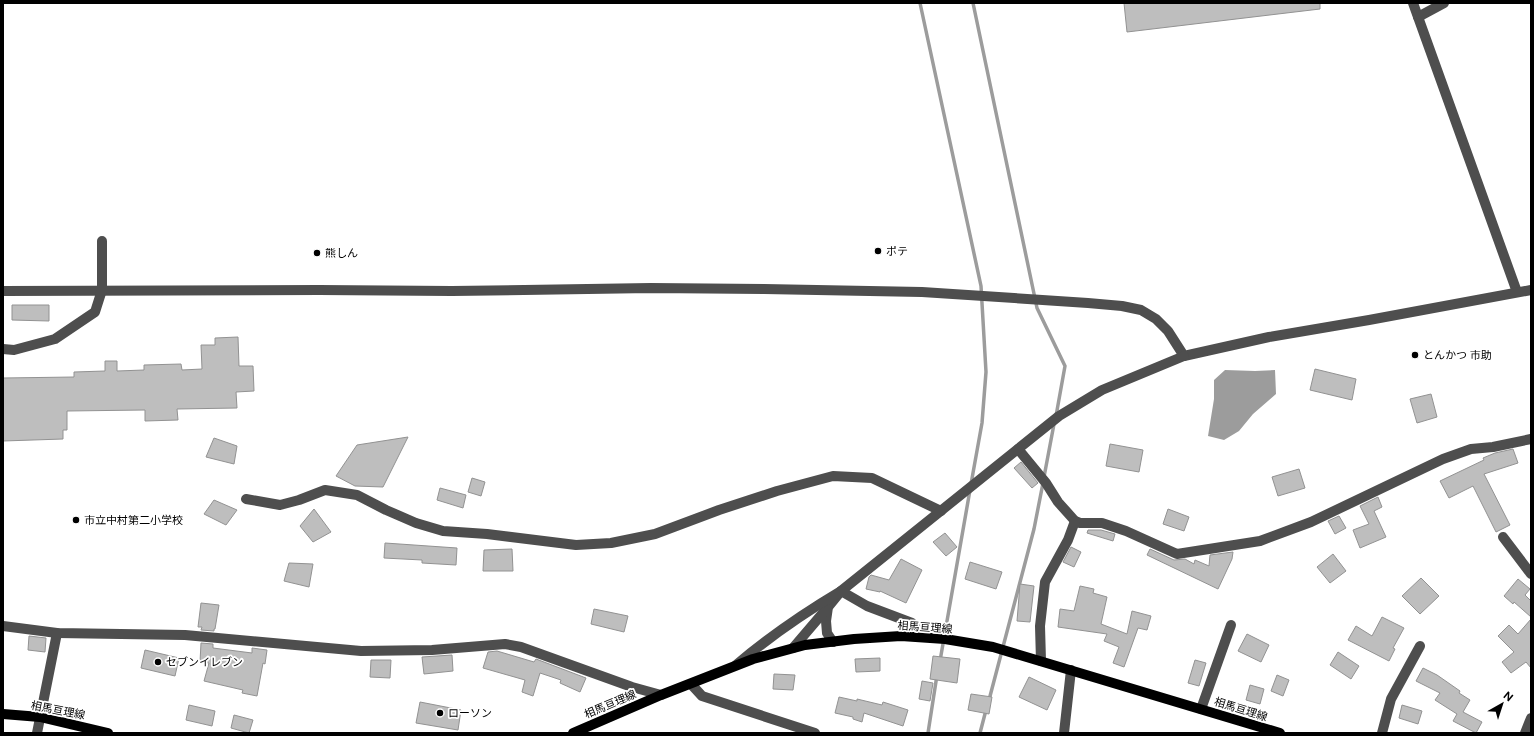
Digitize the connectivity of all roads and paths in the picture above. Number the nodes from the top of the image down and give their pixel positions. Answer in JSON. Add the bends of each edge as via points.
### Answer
{"nodes":[{"id":1,"x":1413,"y":3,"type":"edge"},
{"id":2,"x":1444,"y":3,"type":"edge"},
{"id":3,"x":1418,"y":17,"type":"junction"},
{"id":4,"x":102,"y":241,"type":"dead end"},
{"id":5,"x":102,"y":290,"type":"junction"},
{"id":6,"x":1531,"y":290,"type":"edge"},
{"id":7,"x":3,"y":291,"type":"edge"},
{"id":8,"x":1517,"y":292,"type":"junction"},
{"id":9,"x":3,"y":349,"type":"edge"},
{"id":10,"x":1184,"y":356,"type":"junction"},
{"id":11,"x":1531,"y":439,"type":"edge"},
{"id":12,"x":1018,"y":448,"type":"junction"},
{"id":13,"x":246,"y":499,"type":"dead end"},
{"id":14,"x":941,"y":511,"type":"junction"},
{"id":15,"x":1075,"y":521,"type":"junction"},
{"id":16,"x":1503,"y":537,"type":"dead end"},
{"id":17,"x":1531,"y":574,"type":"edge"},
{"id":18,"x":841,"y":591,"type":"junction"},
{"id":19,"x":828,"y":607,"type":"junction"},
{"id":20,"x":1231,"y":625,"type":"dead end"},
{"id":21,"x":3,"y":626,"type":"edge"},
{"id":22,"x":57,"y":632,"type":"junction"},
{"id":23,"x":923,"y":637,"type":"junction"},
{"id":24,"x":833,"y":642,"type":"junction"},
{"id":25,"x":1420,"y":646,"type":"dead end"},
{"id":26,"x":792,"y":648,"type":"junction"},
{"id":27,"x":1040,"y":661,"type":"junction"},
{"id":28,"x":736,"y":665,"type":"junction"},
{"id":29,"x":1072,"y":670,"type":"junction"},
{"id":30,"x":691,"y":684,"type":"junction"},
{"id":31,"x":661,"y":695,"type":"junction"},
{"id":32,"x":1201,"y":709,"type":"junction"},
{"id":33,"x":3,"y":714,"type":"edge"},
{"id":34,"x":40,"y":717,"type":"junction"},
{"id":35,"x":1531,"y":718,"type":"edge"},
{"id":36,"x":37,"y":733,"type":"edge"},
{"id":37,"x":108,"y":733,"type":"edge"},
{"id":38,"x":574,"y":733,"type":"edge"},
{"id":39,"x":815,"y":733,"type":"edge"},
{"id":40,"x":1064,"y":733,"type":"edge"},
{"id":41,"x":1280,"y":733,"type":"edge"},
{"id":42,"x":1382,"y":733,"type":"edge"},
{"id":43,"x":1525,"y":733,"type":"edge"}],
"edges":[{"from":1,"to":3,"type":"street"},
{"from":2,"to":3,"type":"street"},
{"from":3,"to":8,"type":"street"},
{"from":4,"to":5,"type":"street"},
{"from":5,"to":7,"type":"street"},
{"from":5,"to":9,"type":"street","via":[[95,312],[55,338],[14,350]]},
{"from":5,"to":10,"type":"street","via":[[452,291],[651,288],[922,292],[1088,303],[1141,310],[1156,319],[1168,331]]},
{"from":6,"to":8,"type":"street"},
{"from":8,"to":10,"type":"street","via":[[1269,337]]},
{"from":10,"to":12,"type":"street","via":[[1102,390],[1059,416]]},
{"from":11,"to":15,"type":"street","via":[[1471,449],[1442,459],[1311,522],[1260,542],[1177,554],[1102,523]]},
{"from":12,"to":14,"type":"street"},
{"from":12,"to":15,"type":"street"},
{"from":13,"to":14,"type":"street","via":[[280,505],[325,490],[357,495],[416,523],[444,531],[576,546],[611,543],[655,534],[777,490],[833,476],[872,478]]},
{"from":14,"to":18,"type":"street"},
{"from":15,"to":27,"type":"street","via":[[1068,540],[1045,582],[1040,626]]},
{"from":16,"to":17,"type":"street"},
{"from":18,"to":19,"type":"street"},
{"from":18,"to":23,"type":"street","via":[[867,606],[912,623]]},
{"from":18,"to":28,"type":"street","via":[[760,645]]},
{"from":19,"to":24,"type":"street","via":[[827,633]]},
{"from":19,"to":26,"type":"street"},
{"from":20,"to":32,"type":"street"},
{"from":21,"to":22,"type":"street"},
{"from":22,"to":31,"type":"street","via":[[185,635],[361,651],[432,650],[505,644],[522,647]]},
{"from":22,"to":34,"type":"street"},
{"from":23,"to":24,"type":"main road","name":"相馬亘理線","via":[[901,636]]},
{"from":23,"to":27,"type":"main road","name":"相馬亘理線","via":[[993,647]]},
{"from":24,"to":26,"type":"main road","name":"相馬亘理線"},
{"from":25,"to":42,"type":"street","via":[[1391,699]]},
{"from":26,"to":28,"type":"main road","name":"相馬亘理線"},
{"from":27,"to":29,"type":"main road","name":"相馬亘理線"},
{"from":28,"to":30,"type":"main road","name":"相馬亘理線"},
{"from":29,"to":32,"type":"main road","name":"相馬亘理線"},
{"from":29,"to":40,"type":"street"},
{"from":30,"to":31,"type":"main road","name":"相馬亘理線"},
{"from":30,"to":39,"type":"street","via":[[702,696]]},
{"from":31,"to":38,"type":"main road","name":"相馬亘理線"},
{"from":32,"to":41,"type":"main road","name":"相馬亘理線"},
{"from":33,"to":34,"type":"main road","name":"相馬亘理線"},
{"from":34,"to":36,"type":"street"},
{"from":34,"to":37,"type":"main road","name":"相馬亘理線"},
{"from":35,"to":43,"type":"street"}]}
